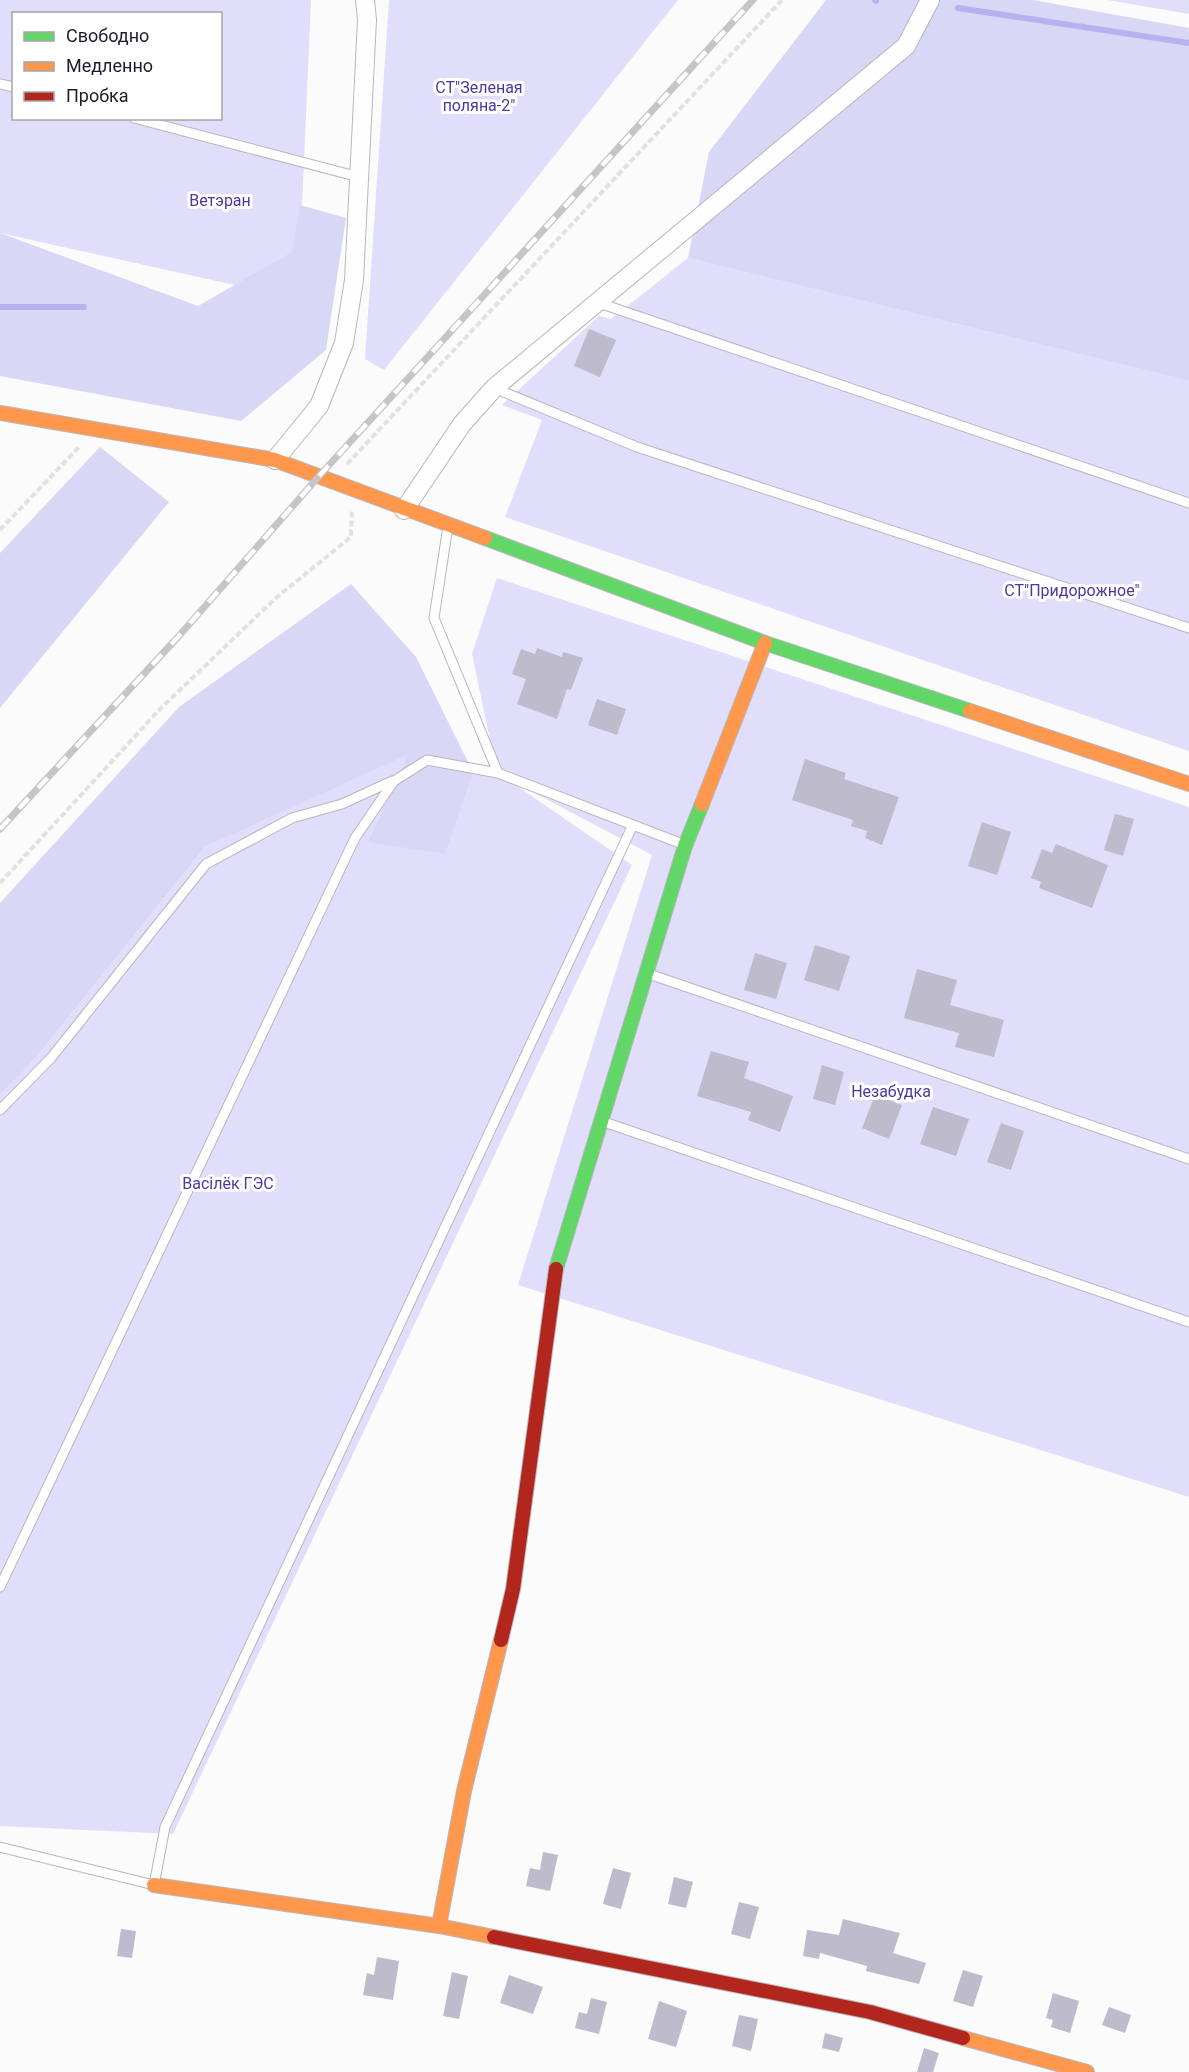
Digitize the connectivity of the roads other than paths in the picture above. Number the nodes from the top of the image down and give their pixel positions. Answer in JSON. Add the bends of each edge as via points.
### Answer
{"nodes":[{"id":1,"x":365,"y":0,"type":"edge"},
{"id":2,"x":930,"y":0,"type":"edge"},
{"id":3,"x":142,"y":120,"type":"edge"},
{"id":4,"x":359,"y":177,"type":"junction"},
{"id":5,"x":599,"y":303,"type":"junction"},
{"id":6,"x":495,"y":388,"type":"junction"},
{"id":7,"x":0,"y":413,"type":"edge"},
{"id":8,"x":275,"y":460,"type":"junction"},
{"id":9,"x":1189,"y":503,"type":"edge"},
{"id":10,"x":404,"y":510,"type":"junction"},
{"id":11,"x":448,"y":526,"type":"junction"},
{"id":12,"x":1189,"y":628,"type":"edge"},
{"id":13,"x":765,"y":643,"type":"junction"},
{"id":14,"x":498,"y":773,"type":"junction"},
{"id":15,"x":394,"y":781,"type":"junction"},
{"id":16,"x":1189,"y":784,"type":"edge"},
{"id":17,"x":632,"y":826,"type":"junction"},
{"id":18,"x":685,"y":846,"type":"junction"},
{"id":19,"x":647,"y":973,"type":"junction"},
{"id":20,"x":0,"y":1110,"type":"edge"},
{"id":21,"x":602,"y":1121,"type":"junction"},
{"id":22,"x":1189,"y":1160,"type":"edge"},
{"id":23,"x":1189,"y":1322,"type":"edge"},
{"id":24,"x":0,"y":1587,"type":"edge"},
{"id":25,"x":0,"y":1847,"type":"edge"},
{"id":26,"x":154,"y":1886,"type":"junction"},
{"id":27,"x":439,"y":1926,"type":"junction"},
{"id":28,"x":1087,"y":2072,"type":"edge"}],
"edges":[{"from":1,"to":4,"type":"street"},
{"from":2,"to":5,"type":"street","via":[[906,46]]},
{"from":3,"to":4,"type":"lane"},
{"from":4,"to":8,"type":"street","via":[[354,280],[344,343],[319,406]]},
{"from":5,"to":6,"type":"street"},
{"from":5,"to":9,"type":"lane"},
{"from":6,"to":10,"type":"street","via":[[462,424]]},
{"from":6,"to":12,"type":"lane","via":[[637,447]]},
{"from":7,"to":8,"type":"street"},
{"from":8,"to":10,"type":"street"},
{"from":10,"to":11,"type":"street"},
{"from":11,"to":13,"type":"street"},
{"from":11,"to":14,"type":"lane","via":[[434,618]]},
{"from":13,"to":16,"type":"street"},
{"from":13,"to":18,"type":"street"},
{"from":14,"to":15,"type":"lane","via":[[427,760]]},
{"from":14,"to":17,"type":"lane"},
{"from":15,"to":20,"type":"lane","via":[[342,804],[292,819],[206,864],[51,1058]]},
{"from":15,"to":24,"type":"lane","via":[[355,838]]},
{"from":17,"to":18,"type":"lane"},
{"from":17,"to":26,"type":"lane","via":[[165,1827]]},
{"from":18,"to":19,"type":"street"},
{"from":19,"to":21,"type":"street"},
{"from":19,"to":22,"type":"lane"},
{"from":21,"to":23,"type":"lane"},
{"from":21,"to":27,"type":"street","via":[[554,1275],[513,1589],[464,1791]]},
{"from":25,"to":26,"type":"lane"},
{"from":26,"to":27,"type":"street"},
{"from":27,"to":28,"type":"street","via":[[870,2012]]}]}
